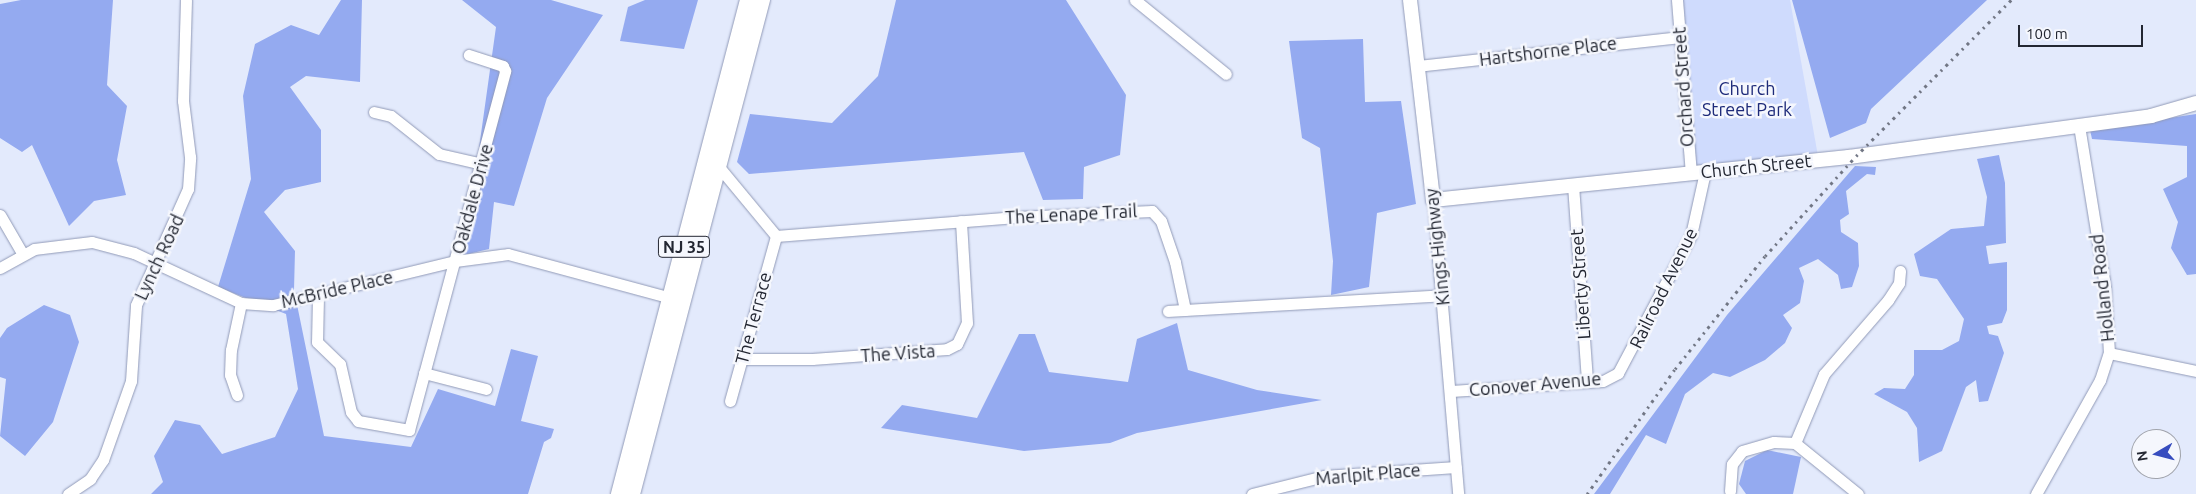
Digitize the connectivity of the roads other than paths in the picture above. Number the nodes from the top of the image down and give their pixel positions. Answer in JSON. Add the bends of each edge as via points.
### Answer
{"nodes":[{"id":1,"x":186,"y":0,"type":"edge"},
{"id":2,"x":748,"y":0,"type":"edge"},
{"id":3,"x":762,"y":0,"type":"edge"},
{"id":4,"x":1135,"y":0,"type":"edge"},
{"id":5,"x":1410,"y":0,"type":"edge"},
{"id":6,"x":1677,"y":0,"type":"edge"},
{"id":7,"x":1679,"y":37,"type":"junction"},
{"id":8,"x":469,"y":55,"type":"dead end"},
{"id":9,"x":1417,"y":66,"type":"junction"},
{"id":10,"x":1226,"y":74,"type":"dead end"},
{"id":11,"x":2196,"y":103,"type":"edge"},
{"id":12,"x":374,"y":112,"type":"dead end"},
{"id":13,"x":2079,"y":125,"type":"junction"},
{"id":14,"x":482,"y":164,"type":"junction"},
{"id":15,"x":719,"y":167,"type":"junction"},
{"id":16,"x":1698,"y":172,"type":"junction"},
{"id":17,"x":1573,"y":185,"type":"junction"},
{"id":18,"x":1433,"y":200,"type":"junction"},
{"id":19,"x":0,"y":215,"type":"edge"},
{"id":20,"x":961,"y":222,"type":"junction"},
{"id":21,"x":776,"y":236,"type":"junction"},
{"id":22,"x":22,"y":253,"type":"junction"},
{"id":23,"x":455,"y":260,"type":"junction"},
{"id":24,"x":156,"y":263,"type":"junction"},
{"id":25,"x":0,"y":268,"type":"edge"},
{"id":26,"x":1900,"y":271,"type":"dead end"},
{"id":27,"x":1442,"y":295,"type":"junction"},
{"id":28,"x":318,"y":296,"type":"junction"},
{"id":29,"x":671,"y":298,"type":"junction"},
{"id":30,"x":240,"y":303,"type":"junction"},
{"id":31,"x":1185,"y":310,"type":"junction"},
{"id":32,"x":1168,"y":311,"type":"dead end"},
{"id":33,"x":2109,"y":353,"type":"junction"},
{"id":34,"x":743,"y":359,"type":"junction"},
{"id":35,"x":425,"y":370,"type":"junction"},
{"id":36,"x":2196,"y":371,"type":"edge"},
{"id":37,"x":1618,"y":373,"type":"joint"},
{"id":38,"x":1587,"y":382,"type":"junction"},
{"id":39,"x":486,"y":389,"type":"dead end"},
{"id":40,"x":1451,"y":391,"type":"junction"},
{"id":41,"x":237,"y":395,"type":"dead end"},
{"id":42,"x":730,"y":401,"type":"dead end"},
{"id":43,"x":1795,"y":444,"type":"junction"},
{"id":44,"x":1456,"y":467,"type":"junction"},
{"id":45,"x":1730,"y":490,"type":"dead end"},
{"id":46,"x":2040,"y":493,"type":"edge"},
{"id":47,"x":68,"y":494,"type":"edge"},
{"id":48,"x":619,"y":494,"type":"edge"},
{"id":49,"x":632,"y":494,"type":"edge"},
{"id":50,"x":1252,"y":494,"type":"edge"},
{"id":51,"x":1458,"y":494,"type":"edge"},
{"id":52,"x":1858,"y":494,"type":"edge"}],
"edges":[{"from":1,"to":24,"type":"street","name":"Lynch Road","via":[[183,101],[190,177],[183,206]]},
{"from":2,"to":29,"type":"highway","number":"NJ 35"},
{"from":3,"to":15,"type":"highway","number":"NJ 35"},
{"from":4,"to":10,"type":"street"},
{"from":5,"to":9,"type":"main road","name":"Kings Highway"},
{"from":6,"to":7,"type":"street","name":"Orchard Street"},
{"from":7,"to":9,"type":"street","name":"Hartshorne Place"},
{"from":7,"to":16,"type":"street","name":"Orchard Street"},
{"from":8,"to":14,"type":"street","name":"Oakdale Drive","via":[[505,68]]},
{"from":9,"to":18,"type":"main road","name":"Kings Highway"},
{"from":11,"to":13,"type":"main road","name":"Church Street","via":[[2151,116]]},
{"from":12,"to":14,"type":"street","via":[[391,116],[439,154]]},
{"from":13,"to":16,"type":"main road","name":"Church Street"},
{"from":13,"to":33,"type":"street","name":"Holland Road","via":[[2107,302]]},
{"from":14,"to":23,"type":"street","name":"Oakdale Drive"},
{"from":15,"to":21,"type":"street"},
{"from":15,"to":49,"type":"highway","number":"NJ 35"},
{"from":16,"to":17,"type":"main road","name":"Church Street"},
{"from":16,"to":37,"type":"street","name":"Railroad Avenue","via":[[1691,235]]},
{"from":17,"to":18,"type":"main road","name":"Church Street"},
{"from":17,"to":38,"type":"street","name":"Liberty Street"},
{"from":18,"to":27,"type":"street","name":"Kings Highway"},
{"from":19,"to":22,"type":"street"},
{"from":20,"to":21,"type":"street","name":"The Lenape Trail"},
{"from":20,"to":31,"type":"street","name":"The Lenape Trail","via":[[1152,211],[1161,221],[1172,253]]},
{"from":20,"to":34,"type":"street","name":"The Vista","via":[[967,323],[957,344],[946,349],[812,359]]},
{"from":21,"to":34,"type":"street","name":"The Terrace"},
{"from":22,"to":24,"type":"street","name":"McBride Place","via":[[62,243],[92,242]]},
{"from":22,"to":25,"type":"street"},
{"from":23,"to":28,"type":"street","name":"McBride Place"},
{"from":23,"to":29,"type":"street","name":"McBride Place","via":[[492,254],[520,256]]},
{"from":23,"to":35,"type":"street","name":"Oakdale Drive"},
{"from":24,"to":30,"type":"street","name":"McBride Place"},
{"from":24,"to":47,"type":"street","name":"Lynch Road","via":[[133,315],[131,382],[103,460],[90,479]]},
{"from":26,"to":43,"type":"street","via":[[1899,283],[1888,300],[1824,374]]},
{"from":27,"to":31,"type":"street"},
{"from":27,"to":40,"type":"street","name":"Kings Highway"},
{"from":28,"to":30,"type":"street","name":"McBride Place","via":[[279,304]]},
{"from":28,"to":35,"type":"street","name":"Oakdale Drive","via":[[317,342],[340,364],[351,412],[358,421],[408,430]]},
{"from":29,"to":48,"type":"highway","number":"NJ 35"},
{"from":30,"to":41,"type":"street","via":[[230,350],[230,375]]},
{"from":31,"to":32,"type":"street"},
{"from":33,"to":36,"type":"street"},
{"from":33,"to":46,"type":"street","name":"Holland Road","via":[[2100,380]]},
{"from":34,"to":42,"type":"street","name":"The Terrace"},
{"from":35,"to":39,"type":"street"},
{"from":37,"to":38,"type":"street","name":"Conover Avenue"},
{"from":38,"to":40,"type":"street","name":"Conover Avenue"},
{"from":40,"to":44,"type":"street","name":"Kings Highway"},
{"from":43,"to":45,"type":"street","via":[[1759,444],[1742,451],[1732,464]]},
{"from":43,"to":52,"type":"street"},
{"from":44,"to":50,"type":"street","name":"Marlpit Place","via":[[1324,476]]},
{"from":44,"to":51,"type":"street","name":"Kings Highway"}]}
